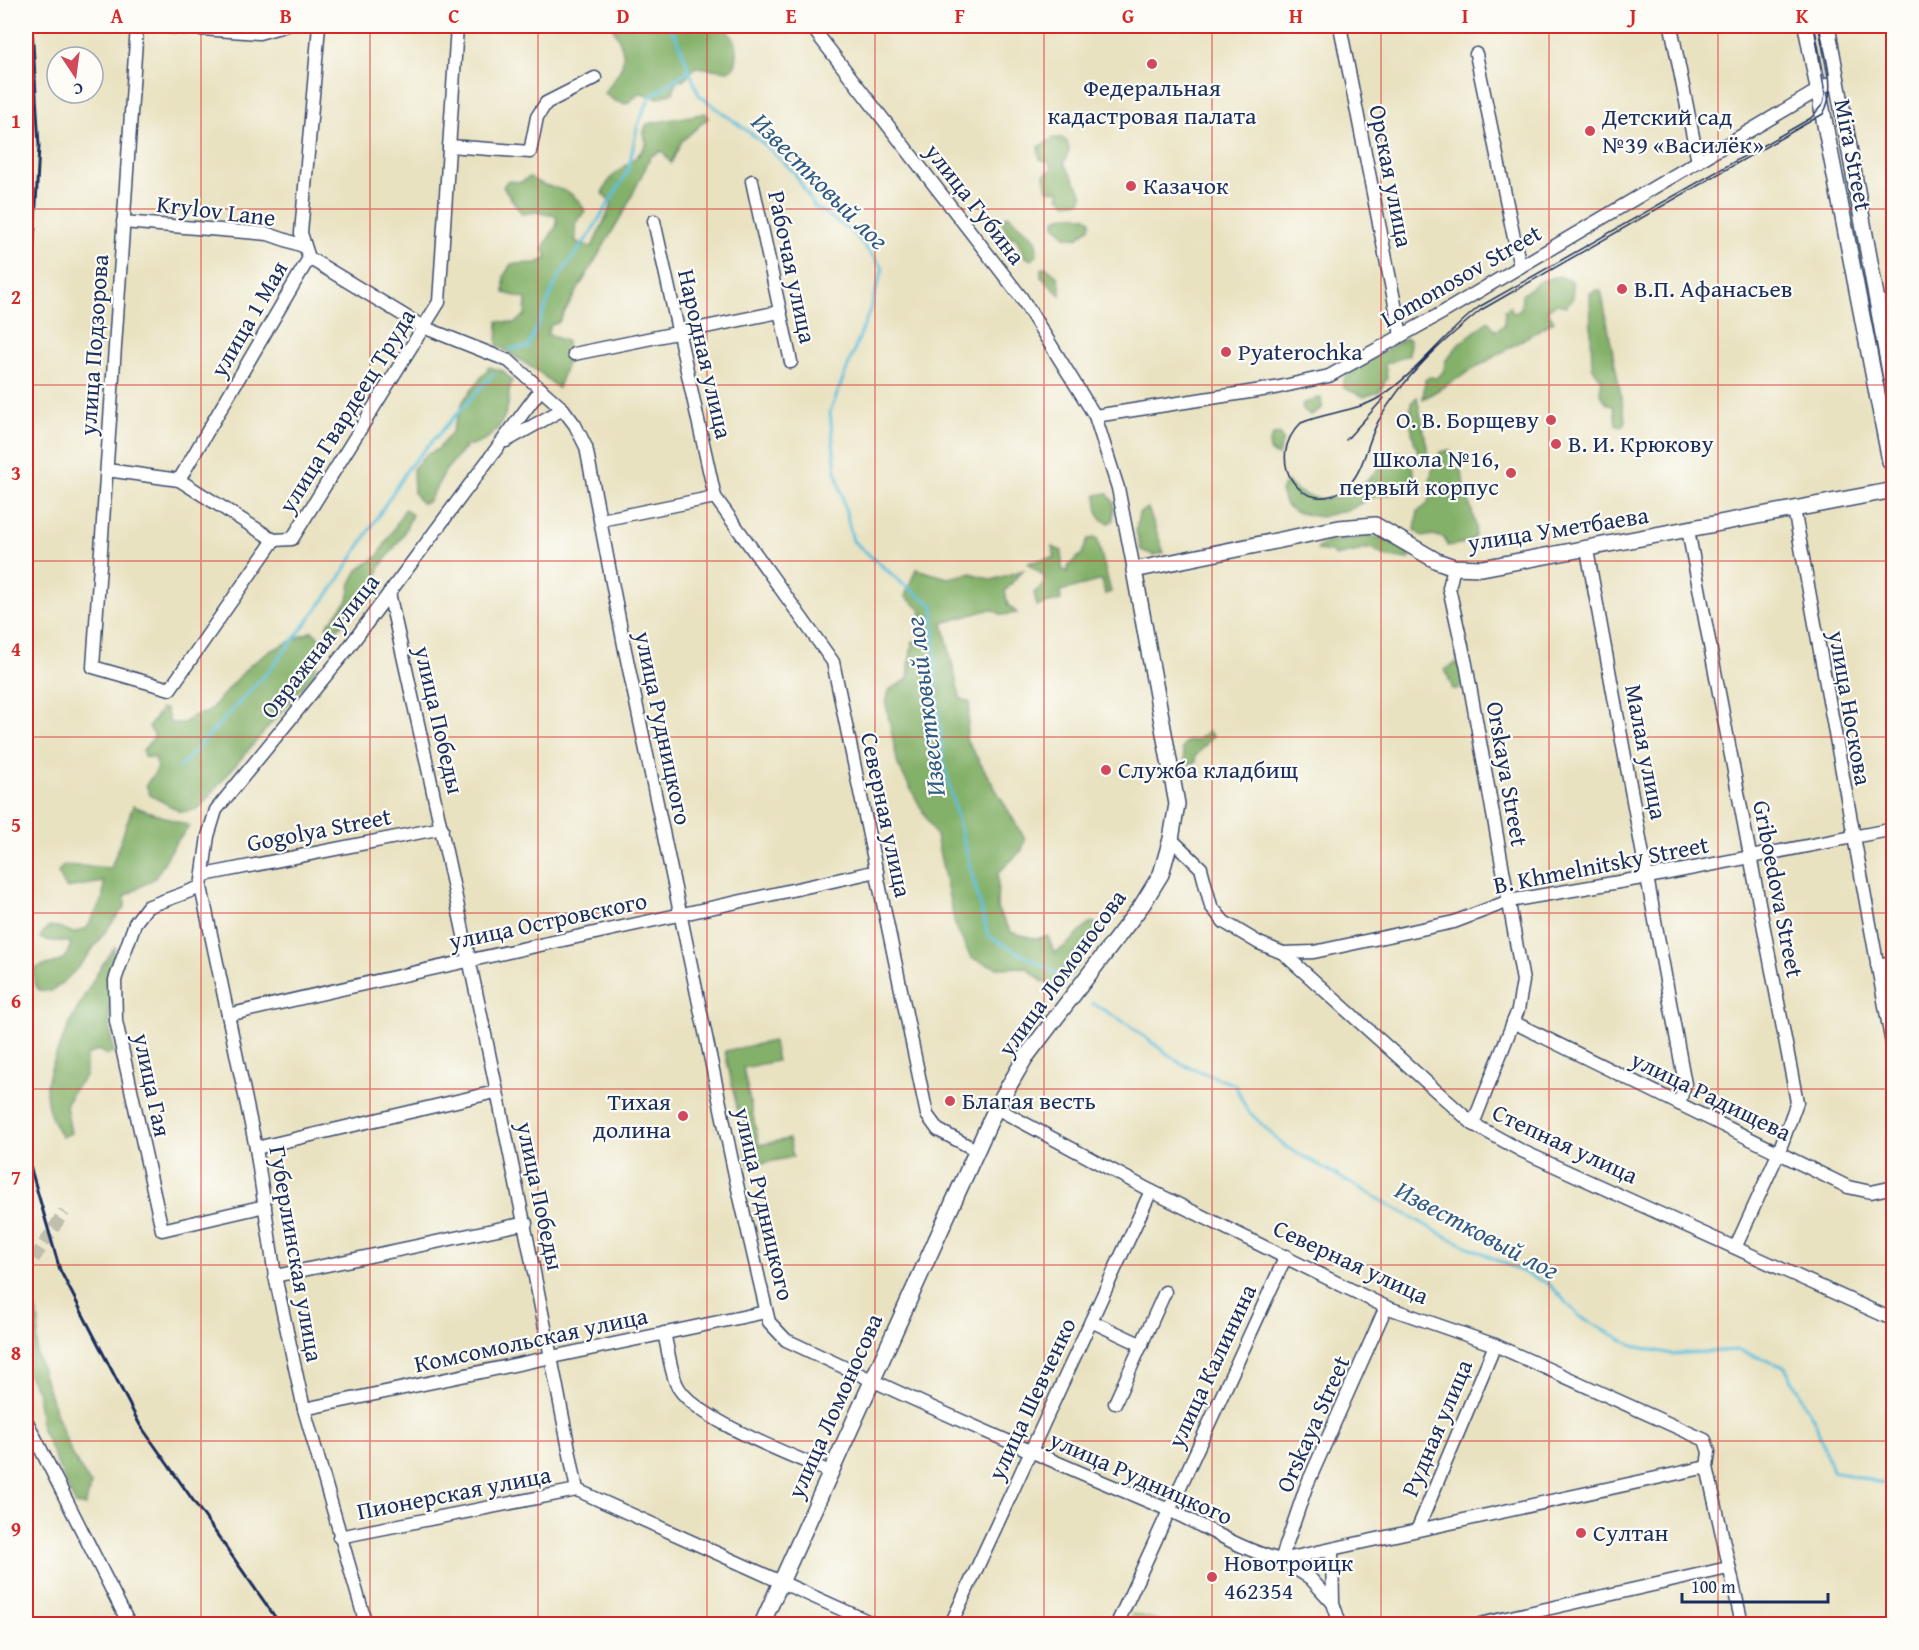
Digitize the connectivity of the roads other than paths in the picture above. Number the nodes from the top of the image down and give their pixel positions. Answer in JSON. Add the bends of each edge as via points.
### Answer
{"nodes":[{"id":1,"x":137,"y":26,"type":"edge"},
{"id":2,"x":159,"y":26,"type":"edge"},
{"id":3,"x":284,"y":26,"type":"edge"},
{"id":4,"x":319,"y":26,"type":"edge"},
{"id":5,"x":457,"y":26,"type":"edge"},
{"id":6,"x":811,"y":26,"type":"edge"},
{"id":7,"x":1340,"y":26,"type":"edge"},
{"id":8,"x":1671,"y":26,"type":"edge"},
{"id":9,"x":1806,"y":26,"type":"edge"},
{"id":10,"x":1827,"y":26,"type":"edge"},
{"id":11,"x":1476,"y":54,"type":"dead end"},
{"id":12,"x":595,"y":78,"type":"dead end"},
{"id":13,"x":1837,"y":79,"type":"junction"},
{"id":14,"x":1818,"y":90,"type":"junction"},
{"id":15,"x":449,"y":146,"type":"junction"},
{"id":16,"x":1698,"y":162,"type":"junction"},
{"id":17,"x":752,"y":181,"type":"dead end"},
{"id":18,"x":654,"y":221,"type":"dead end"},
{"id":19,"x":123,"y":222,"type":"junction"},
{"id":20,"x":303,"y":246,"type":"junction"},
{"id":21,"x":309,"y":258,"type":"junction"},
{"id":22,"x":1869,"y":263,"type":"junction"},
{"id":23,"x":1851,"y":266,"type":"junction"},
{"id":24,"x":1520,"y":267,"type":"junction"},
{"id":25,"x":779,"y":312,"type":"junction"},
{"id":26,"x":423,"y":327,"type":"junction"},
{"id":27,"x":678,"y":332,"type":"junction"},
{"id":28,"x":1401,"y":335,"type":"junction"},
{"id":29,"x":574,"y":354,"type":"dead end"},
{"id":30,"x":791,"y":362,"type":"dead end"},
{"id":31,"x":1888,"y":365,"type":"junction"},
{"id":32,"x":1871,"y":369,"type":"junction"},
{"id":33,"x":541,"y":389,"type":"junction"},
{"id":34,"x":1893,"y":394,"type":"edge"},
{"id":35,"x":563,"y":409,"type":"junction"},
{"id":36,"x":1095,"y":416,"type":"junction"},
{"id":37,"x":502,"y":443,"type":"junction"},
{"id":38,"x":1893,"y":468,"type":"edge"},
{"id":39,"x":107,"y":470,"type":"junction"},
{"id":40,"x":179,"y":480,"type":"junction"},
{"id":41,"x":1893,"y":490,"type":"edge"},
{"id":42,"x":716,"y":497,"type":"junction"},
{"id":43,"x":1794,"y":509,"type":"junction"},
{"id":44,"x":601,"y":520,"type":"junction"},
{"id":45,"x":1688,"y":530,"type":"junction"},
{"id":46,"x":274,"y":540,"type":"junction"},
{"id":47,"x":1587,"y":550,"type":"junction"},
{"id":48,"x":1454,"y":567,"type":"junction"},
{"id":49,"x":1134,"y":570,"type":"junction"},
{"id":50,"x":389,"y":593,"type":"junction"},
{"id":51,"x":93,"y":667,"type":"joint"},
{"id":52,"x":442,"y":828,"type":"junction"},
{"id":53,"x":1893,"y":829,"type":"edge"},
{"id":54,"x":1852,"y":837,"type":"junction"},
{"id":55,"x":1171,"y":839,"type":"junction"},
{"id":56,"x":1749,"y":856,"type":"junction"},
{"id":57,"x":877,"y":871,"type":"junction"},
{"id":58,"x":1648,"y":877,"type":"junction"},
{"id":59,"x":202,"y":881,"type":"junction"},
{"id":60,"x":1509,"y":901,"type":"junction"},
{"id":61,"x":681,"y":915,"type":"junction"},
{"id":62,"x":1283,"y":953,"type":"junction"},
{"id":63,"x":469,"y":958,"type":"junction"},
{"id":64,"x":1893,"y":962,"type":"edge"},
{"id":65,"x":1877,"y":965,"type":"junction"},
{"id":66,"x":228,"y":1015,"type":"junction"},
{"id":67,"x":1513,"y":1022,"type":"junction"},
{"id":68,"x":1893,"y":1055,"type":"edge"},
{"id":69,"x":495,"y":1092,"type":"junction"},
{"id":70,"x":1679,"y":1104,"type":"junction"},
{"id":71,"x":996,"y":1108,"type":"junction"},
{"id":72,"x":1473,"y":1124,"type":"junction"},
{"id":73,"x":256,"y":1148,"type":"junction"},
{"id":74,"x":976,"y":1150,"type":"junction"},
{"id":75,"x":1778,"y":1154,"type":"junction"},
{"id":76,"x":1893,"y":1187,"type":"edge"},
{"id":77,"x":1151,"y":1191,"type":"junction"},
{"id":78,"x":265,"y":1206,"type":"junction"},
{"id":79,"x":526,"y":1223,"type":"junction"},
{"id":80,"x":1736,"y":1246,"type":"junction"},
{"id":81,"x":1286,"y":1256,"type":"junction"},
{"id":82,"x":275,"y":1276,"type":"junction"},
{"id":83,"x":1165,"y":1292,"type":"dead end"},
{"id":84,"x":1386,"y":1307,"type":"junction"},
{"id":85,"x":766,"y":1312,"type":"junction"},
{"id":86,"x":1893,"y":1320,"type":"edge"},
{"id":87,"x":1091,"y":1321,"type":"junction"},
{"id":88,"x":664,"y":1333,"type":"junction"},
{"id":89,"x":1142,"y":1345,"type":"junction"},
{"id":90,"x":1495,"y":1345,"type":"junction"},
{"id":91,"x":551,"y":1357,"type":"junction"},
{"id":92,"x":871,"y":1380,"type":"junction"},
{"id":93,"x":1115,"y":1403,"type":"dead end"},
{"id":94,"x":304,"y":1409,"type":"junction"},
{"id":95,"x":26,"y":1420,"type":"edge"},
{"id":96,"x":1030,"y":1452,"type":"junction"},
{"id":97,"x":1707,"y":1467,"type":"junction"},
{"id":98,"x":830,"y":1472,"type":"junction"},
{"id":99,"x":577,"y":1490,"type":"junction"},
{"id":100,"x":1169,"y":1510,"type":"junction"},
{"id":101,"x":1418,"y":1528,"type":"junction"},
{"id":102,"x":339,"y":1537,"type":"junction"},
{"id":103,"x":1332,"y":1551,"type":"junction"},
{"id":104,"x":1281,"y":1560,"type":"junction"},
{"id":105,"x":1728,"y":1568,"type":"junction"},
{"id":106,"x":781,"y":1581,"type":"junction"},
{"id":107,"x":1333,"y":1603,"type":"junction"},
{"id":108,"x":129,"y":1624,"type":"edge"},
{"id":109,"x":366,"y":1624,"type":"edge"},
{"id":110,"x":762,"y":1624,"type":"edge"},
{"id":111,"x":874,"y":1624,"type":"edge"},
{"id":112,"x":951,"y":1624,"type":"edge"},
{"id":113,"x":1117,"y":1624,"type":"edge"},
{"id":114,"x":1340,"y":1624,"type":"edge"},
{"id":115,"x":1480,"y":1624,"type":"edge"},
{"id":116,"x":1742,"y":1624,"type":"edge"}],
"edges":[{"from":1,"to":19,"type":"street","name":"улица Подзорова"},
{"from":2,"to":3,"type":"street","via":[[258,33]]},
{"from":4,"to":20,"type":"street","name":"улица 1 Мая"},
{"from":5,"to":15,"type":"street","name":"улица Гвардеец Труда"},
{"from":6,"to":36,"type":"street","name":"улица Губина","via":[[1021,297]]},
{"from":7,"to":28,"type":"street","name":"Орская улица"},
{"from":8,"to":16,"type":"street"},
{"from":9,"to":14,"type":"main road","name":"Mira Street"},
{"from":10,"to":13,"type":"main road","name":"Mira Street"},
{"from":11,"to":24,"type":"street"},
{"from":12,"to":15,"type":"street","via":[[546,103],[537,117],[530,152]]},
{"from":13,"to":14,"type":"street"},
{"from":13,"to":22,"type":"main road","name":"Mira Street"},
{"from":14,"to":16,"type":"street","name":"Lomonosov Street"},
{"from":14,"to":23,"type":"main road","name":"Mira Street"},
{"from":15,"to":26,"type":"street","name":"улица Гвардеец Труда","via":[[439,302]]},
{"from":16,"to":24,"type":"street","name":"Lomonosov Street"},
{"from":17,"to":25,"type":"street","name":"Рабочая улица"},
{"from":18,"to":27,"type":"street","name":"Народная улица"},
{"from":19,"to":20,"type":"street","name":"Krylov Lane","via":[[268,234]]},
{"from":19,"to":39,"type":"street","name":"улица Подзорова"},
{"from":20,"to":21,"type":"street","name":"улица 1 Мая"},
{"from":21,"to":26,"type":"street","name":"улица Рудницкого"},
{"from":21,"to":40,"type":"street","name":"улица 1 Мая"},
{"from":22,"to":23,"type":"street"},
{"from":22,"to":31,"type":"main road","name":"Mira Street"},
{"from":23,"to":32,"type":"main road","name":"Mira Street"},
{"from":24,"to":28,"type":"street","name":"Lomonosov Street"},
{"from":25,"to":27,"type":"street"},
{"from":25,"to":30,"type":"street","name":"Рабочая улица"},
{"from":26,"to":33,"type":"street","name":"улица Рудницкого","via":[[509,361]]},
{"from":26,"to":46,"type":"street","name":"улица Гвардеец Труда","via":[[292,539]]},
{"from":27,"to":29,"type":"street"},
{"from":27,"to":42,"type":"street","name":"Народная улица"},
{"from":28,"to":36,"type":"street","name":"Lomonosov Street","via":[[1350,366],[1314,381]]},
{"from":31,"to":32,"type":"street"},
{"from":31,"to":34,"type":"main road","name":"Mira Street"},
{"from":32,"to":38,"type":"main road","name":"Mira Street"},
{"from":33,"to":35,"type":"street","name":"улица Рудницкого"},
{"from":33,"to":37,"type":"street","name":"Овражная улица"},
{"from":35,"to":37,"type":"street","name":"Овражная улица"},
{"from":35,"to":44,"type":"street","name":"улица Рудницкого","via":[[586,447]]},
{"from":36,"to":49,"type":"street","name":"улица Ломоносова","via":[[1118,489]]},
{"from":37,"to":50,"type":"street","name":"Овражная улица"},
{"from":39,"to":40,"type":"street"},
{"from":39,"to":51,"type":"street","name":"улица Подзорова"},
{"from":40,"to":46,"type":"street"},
{"from":41,"to":43,"type":"main road","name":"улица Уметбаева"},
{"from":42,"to":44,"type":"street"},
{"from":42,"to":57,"type":"street","name":"Северная улица","via":[[833,662]]},
{"from":43,"to":45,"type":"main road","name":"улица Уметбаева"},
{"from":43,"to":54,"type":"street","name":"улица Носкова"},
{"from":44,"to":61,"type":"street","name":"улица Рудницкого"},
{"from":45,"to":47,"type":"main road","name":"улица Уметбаева"},
{"from":45,"to":56,"type":"street","name":"Griboedova Street"},
{"from":46,"to":51,"type":"street","name":"улица Гвардеец Труда","via":[[170,689]]},
{"from":47,"to":48,"type":"main road","name":"улица Уметбаева","via":[[1482,568]]},
{"from":47,"to":58,"type":"street","name":"Малая улица"},
{"from":48,"to":49,"type":"main road","name":"улица Уметбаева","via":[[1375,525],[1366,525]]},
{"from":48,"to":60,"type":"street","name":"Orskaya Street","via":[[1449,588]]},
{"from":49,"to":55,"type":"main road","name":"улица Ломоносова","via":[[1172,767],[1177,804]]},
{"from":50,"to":52,"type":"street","name":"улица Победы"},
{"from":50,"to":59,"type":"street","name":"Овражная улица","via":[[216,810],[207,836]]},
{"from":52,"to":59,"type":"street","name":"Gogolya Street"},
{"from":52,"to":63,"type":"street","name":"улица Победы"},
{"from":53,"to":54,"type":"street","name":"B. Khmelnitsky Street"},
{"from":54,"to":56,"type":"street","name":"B. Khmelnitsky Street"},
{"from":54,"to":65,"type":"street","name":"улица Носкова"},
{"from":55,"to":62,"type":"street","name":"Степная улица","via":[[1202,868],[1211,906],[1224,922]]},
{"from":55,"to":71,"type":"main road","name":"улица Ломоносова","via":[[1161,874],[1142,905],[1025,1058]]},
{"from":56,"to":58,"type":"street","name":"B. Khmelnitsky Street"},
{"from":56,"to":75,"type":"street","name":"Griboedova Street","via":[[1797,1102]]},
{"from":57,"to":61,"type":"street","name":"улица Островского"},
{"from":57,"to":74,"type":"street","name":"Северная улица","via":[[927,1115],[938,1130]]},
{"from":58,"to":60,"type":"street","name":"B. Khmelnitsky Street"},
{"from":58,"to":70,"type":"street","name":"Малая улица","via":[[1685,1084]]},
{"from":59,"to":66,"type":"street","name":"Губерлинская улица"},
{"from":59,"to":78,"type":"street","name":"улица Гая","via":[[147,907],[135,923],[115,980],[116,1021],[162,1230]]},
{"from":60,"to":62,"type":"street","name":"B. Khmelnitsky Street","via":[[1454,922],[1314,952]]},
{"from":60,"to":67,"type":"street","name":"Orskaya Street","via":[[1523,981]]},
{"from":61,"to":63,"type":"street","name":"улица Островского"},
{"from":61,"to":85,"type":"street","name":"улица Рудницкого"},
{"from":62,"to":72,"type":"street","name":"Степная улица"},
{"from":63,"to":66,"type":"street","name":"улица Островского"},
{"from":63,"to":69,"type":"street","name":"улица Победы"},
{"from":64,"to":65,"type":"street"},
{"from":65,"to":68,"type":"street","name":"улица Носкова"},
{"from":66,"to":73,"type":"street","name":"Губерлинская улица"},
{"from":67,"to":70,"type":"street","name":"улица Радищева"},
{"from":67,"to":72,"type":"street","name":"Orskaya Street"},
{"from":69,"to":73,"type":"street"},
{"from":69,"to":79,"type":"street","name":"улица Победы"},
{"from":70,"to":75,"type":"street","name":"улица Радищева"},
{"from":71,"to":74,"type":"main road","name":"улица Ломоносова"},
{"from":71,"to":77,"type":"street","name":"Северная улица"},
{"from":72,"to":80,"type":"street","name":"Степная улица","via":[[1522,1151]]},
{"from":73,"to":78,"type":"street","name":"Губерлинская улица"},
{"from":74,"to":92,"type":"main road","name":"улица Ломоносова"},
{"from":75,"to":76,"type":"street","name":"улица Радищева","via":[[1848,1187],[1870,1192]]},
{"from":75,"to":80,"type":"street","name":"Griboedova Street"},
{"from":77,"to":81,"type":"street","name":"Северная улица"},
{"from":77,"to":87,"type":"street","name":"улица Шевченко"},
{"from":78,"to":82,"type":"street","name":"Губерлинская улица"},
{"from":79,"to":82,"type":"street"},
{"from":79,"to":91,"type":"street","name":"улица Победы"},
{"from":80,"to":86,"type":"street","name":"Степная улица"},
{"from":81,"to":84,"type":"street","name":"Северная улица"},
{"from":81,"to":100,"type":"street","name":"улица Калинина"},
{"from":82,"to":94,"type":"street","name":"Губерлинская улица"},
{"from":83,"to":89,"type":"street"},
{"from":84,"to":90,"type":"street","name":"Северная улица"},
{"from":84,"to":104,"type":"street","name":"Orskaya Street","via":[[1306,1487]]},
{"from":85,"to":88,"type":"street","name":"Комсомольская улица"},
{"from":85,"to":92,"type":"street","name":"улица Рудницкого","via":[[769,1322],[786,1340]]},
{"from":87,"to":89,"type":"street"},
{"from":87,"to":96,"type":"street","name":"улица Шевченко"},
{"from":88,"to":91,"type":"street","name":"Комсомольская улица"},
{"from":88,"to":98,"type":"street","via":[[676,1383],[687,1401],[718,1421]]},
{"from":89,"to":93,"type":"street"},
{"from":90,"to":97,"type":"street","name":"Северная улица","via":[[1705,1440],[1709,1452]]},
{"from":90,"to":101,"type":"street","name":"Рудная улица"},
{"from":91,"to":94,"type":"street","name":"Комсомольская улица"},
{"from":91,"to":99,"type":"street","name":"улица Победы"},
{"from":92,"to":96,"type":"street","name":"улица Рудницкого"},
{"from":92,"to":98,"type":"main road","name":"улица Ломоносова"},
{"from":94,"to":102,"type":"street","name":"Губерлинская улица"},
{"from":95,"to":108,"type":"street"},
{"from":96,"to":100,"type":"street","name":"улица Рудницкого"},
{"from":96,"to":112,"type":"street","name":"улица Шевченко"},
{"from":97,"to":101,"type":"street","name":"улица Рудницкого"},
{"from":97,"to":105,"type":"street"},
{"from":98,"to":106,"type":"main road","name":"улица Ломоносова"},
{"from":99,"to":102,"type":"street","name":"Пионерская улица"},
{"from":99,"to":106,"type":"street"},
{"from":100,"to":104,"type":"street","name":"улица Рудницкого","via":[[1255,1553]]},
{"from":100,"to":113,"type":"street","name":"улица Калинина"},
{"from":101,"to":103,"type":"street","name":"улица Рудницкого"},
{"from":102,"to":109,"type":"street","name":"Губерлинская улица"},
{"from":103,"to":104,"type":"street","name":"улица Рудницкого"},
{"from":103,"to":107,"type":"street"},
{"from":104,"to":107,"type":"street","via":[[1310,1578]]},
{"from":105,"to":115,"type":"street"},
{"from":105,"to":116,"type":"street"},
{"from":106,"to":110,"type":"main road","name":"улица Ломоносова"},
{"from":106,"to":111,"type":"street"},
{"from":107,"to":114,"type":"street"}]}
